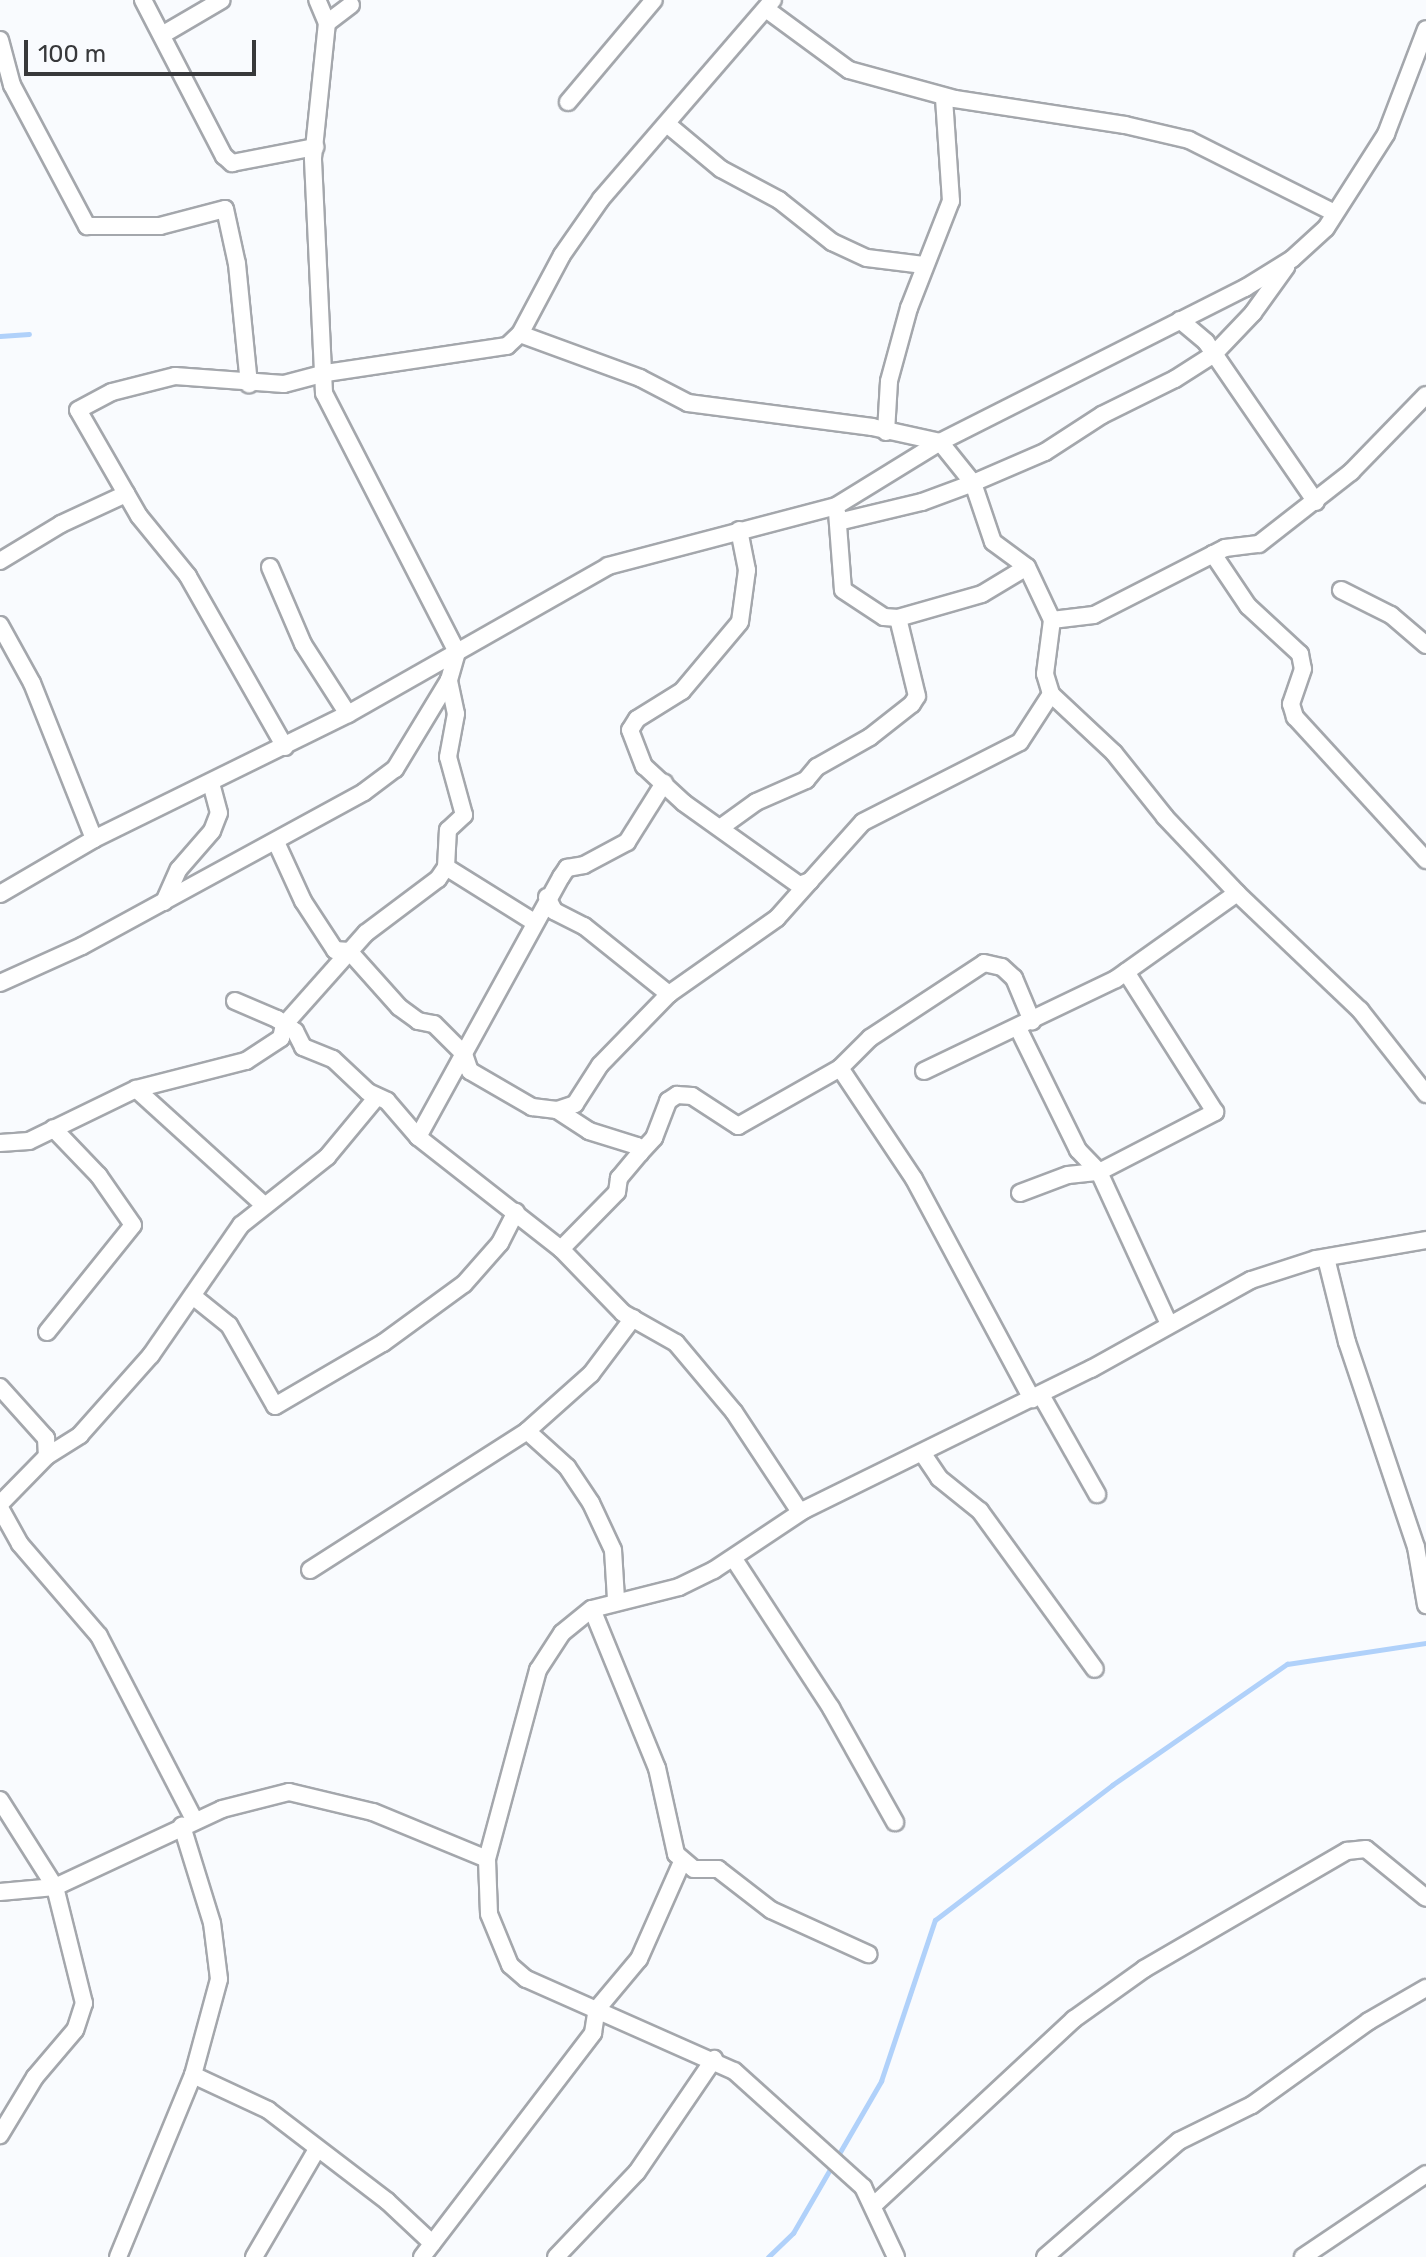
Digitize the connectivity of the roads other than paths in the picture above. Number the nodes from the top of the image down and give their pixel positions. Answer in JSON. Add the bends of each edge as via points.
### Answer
{"nodes":[{"id":1,"x":143,"y":0,"type":"edge"},
{"id":2,"x":222,"y":0,"type":"edge"},
{"id":3,"x":317,"y":0,"type":"edge"},
{"id":4,"x":654,"y":0,"type":"edge"},
{"id":5,"x":351,"y":5,"type":"dead end"},
{"id":6,"x":769,"y":5,"type":"edge"},
{"id":7,"x":327,"y":23,"type":"junction"},
{"id":8,"x":1426,"y":29,"type":"edge"},
{"id":9,"x":162,"y":35,"type":"junction"},
{"id":10,"x":0,"y":40,"type":"edge"},
{"id":11,"x":944,"y":97,"type":"junction"},
{"id":12,"x":568,"y":102,"type":"dead end"},
{"id":13,"x":667,"y":124,"type":"junction"},
{"id":14,"x":315,"y":147,"type":"junction"},
{"id":15,"x":1335,"y":213,"type":"junction"},
{"id":16,"x":1292,"y":259,"type":"junction"},
{"id":17,"x":924,"y":265,"type":"junction"},
{"id":18,"x":1180,"y":320,"type":"junction"},
{"id":19,"x":520,"y":334,"type":"junction"},
{"id":20,"x":1214,"y":354,"type":"junction"},
{"id":21,"x":326,"y":373,"type":"junction"},
{"id":22,"x":249,"y":384,"type":"junction"},
{"id":23,"x":1426,"y":395,"type":"edge"},
{"id":24,"x":886,"y":432,"type":"junction"},
{"id":25,"x":940,"y":442,"type":"junction"},
{"id":26,"x":973,"y":483,"type":"junction"},
{"id":27,"x":868,"y":489,"type":"junction"},
{"id":28,"x":126,"y":494,"type":"junction"},
{"id":29,"x":1316,"y":502,"type":"junction"},
{"id":30,"x":837,"y":514,"type":"junction"},
{"id":31,"x":879,"y":514,"type":"junction"},
{"id":32,"x":739,"y":530,"type":"junction"},
{"id":33,"x":1213,"y":554,"type":"junction"},
{"id":34,"x":0,"y":561,"type":"edge"},
{"id":35,"x":270,"y":567,"type":"dead end"},
{"id":36,"x":1027,"y":567,"type":"junction"},
{"id":37,"x":1341,"y":590,"type":"dead end"},
{"id":38,"x":898,"y":618,"type":"junction"},
{"id":39,"x":1052,"y":620,"type":"junction"},
{"id":40,"x":0,"y":625,"type":"edge"},
{"id":41,"x":1426,"y":645,"type":"edge"},
{"id":42,"x":457,"y":652,"type":"junction"},
{"id":43,"x":449,"y":680,"type":"junction"},
{"id":44,"x":1051,"y":694,"type":"junction"},
{"id":45,"x":348,"y":714,"type":"junction"},
{"id":46,"x":285,"y":747,"type":"junction"},
{"id":47,"x":664,"y":783,"type":"junction"},
{"id":48,"x":211,"y":784,"type":"junction"},
{"id":49,"x":720,"y":828,"type":"junction"},
{"id":50,"x":94,"y":839,"type":"junction"},
{"id":51,"x":276,"y":842,"type":"junction"},
{"id":52,"x":1426,"y":860,"type":"edge"},
{"id":53,"x":446,"y":867,"type":"junction"},
{"id":54,"x":810,"y":881,"type":"junction"},
{"id":55,"x":1237,"y":893,"type":"junction"},
{"id":56,"x":0,"y":894,"type":"edge"},
{"id":57,"x":547,"y":897,"type":"junction"},
{"id":58,"x":164,"y":902,"type":"junction"},
{"id":59,"x":534,"y":922,"type":"junction"},
{"id":60,"x":349,"y":951,"type":"junction"},
{"id":61,"x":1126,"y":972,"type":"junction"},
{"id":62,"x":0,"y":983,"type":"edge"},
{"id":63,"x":669,"y":994,"type":"junction"},
{"id":64,"x":235,"y":1001,"type":"dead end"},
{"id":65,"x":284,"y":1025,"type":"junction"},
{"id":66,"x":1025,"y":1025,"type":"junction"},
{"id":67,"x":464,"y":1054,"type":"junction"},
{"id":68,"x":840,"y":1068,"type":"junction"},
{"id":69,"x":924,"y":1071,"type":"dead end"},
{"id":70,"x":136,"y":1089,"type":"junction"},
{"id":71,"x":1426,"y":1094,"type":"edge"},
{"id":72,"x":376,"y":1098,"type":"junction"},
{"id":73,"x":557,"y":1110,"type":"junction"},
{"id":74,"x":53,"y":1128,"type":"junction"},
{"id":75,"x":418,"y":1137,"type":"junction"},
{"id":76,"x":0,"y":1143,"type":"edge"},
{"id":77,"x":640,"y":1153,"type":"junction"},
{"id":78,"x":1099,"y":1172,"type":"junction"},
{"id":79,"x":1020,"y":1193,"type":"dead end"},
{"id":80,"x":263,"y":1204,"type":"junction"},
{"id":81,"x":516,"y":1212,"type":"junction"},
{"id":82,"x":1425,"y":1243,"type":"edge"},
{"id":83,"x":561,"y":1249,"type":"junction"},
{"id":84,"x":1326,"y":1258,"type":"junction"},
{"id":85,"x":194,"y":1297,"type":"junction"},
{"id":86,"x":633,"y":1318,"type":"junction"},
{"id":87,"x":1169,"y":1324,"type":"junction"},
{"id":88,"x":47,"y":1332,"type":"dead end"},
{"id":89,"x":0,"y":1387,"type":"edge"},
{"id":90,"x":1037,"y":1397,"type":"junction"},
{"id":91,"x":527,"y":1431,"type":"junction"},
{"id":92,"x":923,"y":1454,"type":"junction"},
{"id":93,"x":47,"y":1456,"type":"junction"},
{"id":94,"x":1097,"y":1494,"type":"dead end"},
{"id":95,"x":0,"y":1506,"type":"edge"},
{"id":96,"x":800,"y":1512,"type":"junction"},
{"id":97,"x":734,"y":1559,"type":"junction"},
{"id":98,"x":310,"y":1570,"type":"dead end"},
{"id":99,"x":616,"y":1599,"type":"junction"},
{"id":100,"x":1426,"y":1605,"type":"edge"},
{"id":101,"x":592,"y":1609,"type":"junction"},
{"id":102,"x":1095,"y":1669,"type":"dead end"},
{"id":103,"x":0,"y":1800,"type":"edge"},
{"id":104,"x":895,"y":1822,"type":"dead end"},
{"id":105,"x":188,"y":1823,"type":"junction"},
{"id":106,"x":487,"y":1859,"type":"junction"},
{"id":107,"x":682,"y":1862,"type":"junction"},
{"id":108,"x":55,"y":1887,"type":"junction"},
{"id":109,"x":0,"y":1892,"type":"edge"},
{"id":110,"x":1426,"y":1898,"type":"edge"},
{"id":111,"x":868,"y":1954,"type":"dead end"},
{"id":112,"x":1426,"y":1988,"type":"edge"},
{"id":113,"x":597,"y":2009,"type":"junction"},
{"id":114,"x":714,"y":2059,"type":"junction"},
{"id":115,"x":193,"y":2075,"type":"junction"},
{"id":116,"x":0,"y":2135,"type":"edge"},
{"id":117,"x":316,"y":2151,"type":"junction"},
{"id":118,"x":1426,"y":2174,"type":"edge"},
{"id":119,"x":875,"y":2204,"type":"junction"},
{"id":120,"x":427,"y":2250,"type":"edge"},
{"id":121,"x":125,"y":2256,"type":"edge"},
{"id":122,"x":254,"y":2257,"type":"edge"},
{"id":123,"x":556,"y":2257,"type":"edge"},
{"id":124,"x":896,"y":2257,"type":"edge"},
{"id":125,"x":1045,"y":2257,"type":"edge"},
{"id":126,"x":1303,"y":2257,"type":"edge"}],
"edges":[{"from":1,"to":9,"type":"street"},
{"from":2,"to":9,"type":"street"},
{"from":3,"to":7,"type":"street"},
{"from":4,"to":12,"type":"street"},
{"from":5,"to":7,"type":"street"},
{"from":6,"to":11,"type":"street","via":[[849,70]]},
{"from":6,"to":13,"type":"street"},
{"from":7,"to":14,"type":"street"},
{"from":8,"to":15,"type":"street","via":[[1386,134]]},
{"from":9,"to":14,"type":"street","via":[[232,163]]},
{"from":10,"to":22,"type":"street","via":[[12,85],[87,226],[160,226],[225,209],[237,264]]},
{"from":11,"to":15,"type":"street","via":[[1189,140]]},
{"from":11,"to":17,"type":"street","via":[[951,201]]},
{"from":13,"to":17,"type":"street","via":[[721,169],[779,200],[832,242],[867,258]]},
{"from":13,"to":19,"type":"street","via":[[601,199],[562,255]]},
{"from":14,"to":21,"type":"street","via":[[319,343]]},
{"from":15,"to":16,"type":"street"},
{"from":16,"to":18,"type":"street"},
{"from":16,"to":20,"type":"street","via":[[1253,313]]},
{"from":17,"to":24,"type":"street","via":[[889,381]]},
{"from":18,"to":20,"type":"street"},
{"from":18,"to":25,"type":"street"},
{"from":19,"to":21,"type":"street","via":[[497,350]]},
{"from":19,"to":24,"type":"street","via":[[640,378],[688,403]]},
{"from":20,"to":26,"type":"street","via":[[1045,452]]},
{"from":20,"to":29,"type":"street"},
{"from":21,"to":22,"type":"street","via":[[299,382]]},
{"from":21,"to":42,"type":"street","via":[[328,407]]},
{"from":22,"to":28,"type":"street","via":[[175,376],[112,392],[78,410]]},
{"from":23,"to":29,"type":"street","via":[[1391,436]]},
{"from":24,"to":25,"type":"street"},
{"from":25,"to":26,"type":"street"},
{"from":25,"to":27,"type":"street"},
{"from":26,"to":31,"type":"street"},
{"from":26,"to":36,"type":"street","via":[[993,542]]},
{"from":27,"to":30,"type":"street"},
{"from":27,"to":31,"type":"street"},
{"from":28,"to":34,"type":"street","via":[[61,524]]},
{"from":28,"to":46,"type":"street","via":[[188,576]]},
{"from":29,"to":33,"type":"street","via":[[1259,544]]},
{"from":30,"to":31,"type":"street"},
{"from":30,"to":32,"type":"street"},
{"from":30,"to":38,"type":"street","via":[[843,590],[862,607]]},
{"from":32,"to":42,"type":"street","via":[[617,563]]},
{"from":32,"to":47,"type":"street","via":[[747,553],[740,622],[682,691],[637,719],[630,730],[644,766]]},
{"from":33,"to":39,"type":"street","via":[[1094,615]]},
{"from":33,"to":52,"type":"street","via":[[1248,606],[1300,654],[1303,669],[1291,704],[1295,717]]},
{"from":35,"to":45,"type":"street","via":[[303,644]]},
{"from":36,"to":38,"type":"street","via":[[982,594]]},
{"from":36,"to":39,"type":"street"},
{"from":37,"to":41,"type":"street","via":[[1391,615]]},
{"from":38,"to":49,"type":"street","via":[[917,696],[912,704],[870,737],[817,767],[806,780],[756,802]]},
{"from":39,"to":44,"type":"street","via":[[1045,674]]},
{"from":40,"to":50,"type":"street","via":[[32,683]]},
{"from":42,"to":43,"type":"street"},
{"from":42,"to":45,"type":"street"},
{"from":43,"to":51,"type":"street","via":[[395,769]]},
{"from":43,"to":53,"type":"street","via":[[456,714],[448,757],[464,815],[448,830]]},
{"from":44,"to":54,"type":"street","via":[[1020,742],[863,822]]},
{"from":44,"to":55,"type":"street","via":[[1114,753]]},
{"from":45,"to":46,"type":"street"},
{"from":46,"to":48,"type":"street"},
{"from":47,"to":49,"type":"street"},
{"from":47,"to":57,"type":"street","via":[[627,842],[584,865],[567,868]]},
{"from":48,"to":50,"type":"street"},
{"from":48,"to":58,"type":"street","via":[[219,813],[212,831],[179,869]]},
{"from":49,"to":54,"type":"street","via":[[790,880],[799,885]]},
{"from":50,"to":56,"type":"street"},
{"from":51,"to":58,"type":"street"},
{"from":51,"to":60,"type":"street","via":[[328,941],[335,950]]},
{"from":53,"to":59,"type":"street"},
{"from":53,"to":60,"type":"street"},
{"from":54,"to":63,"type":"street","via":[[777,918]]},
{"from":55,"to":61,"type":"street"},
{"from":55,"to":71,"type":"street","via":[[1360,1010]]},
{"from":57,"to":59,"type":"street"},
{"from":57,"to":63,"type":"street","via":[[554,911],[584,926]]},
{"from":58,"to":62,"type":"street"},
{"from":59,"to":67,"type":"street"},
{"from":60,"to":65,"type":"street"},
{"from":60,"to":67,"type":"street","via":[[399,1007],[418,1021],[434,1024]]},
{"from":61,"to":66,"type":"street"},
{"from":61,"to":78,"type":"street","via":[[1215,1112]]},
{"from":63,"to":73,"type":"street","via":[[600,1065],[575,1104]]},
{"from":64,"to":65,"type":"street"},
{"from":65,"to":70,"type":"street","via":[[281,1038],[246,1061]]},
{"from":65,"to":72,"type":"street","via":[[295,1031],[303,1047],[333,1059]]},
{"from":66,"to":68,"type":"street","via":[[1014,978],[1002,967],[984,963],[870,1038]]},
{"from":66,"to":69,"type":"street"},
{"from":66,"to":78,"type":"street","via":[[1078,1150]]},
{"from":67,"to":73,"type":"street","via":[[470,1071],[495,1088],[532,1107]]},
{"from":67,"to":75,"type":"street"},
{"from":68,"to":77,"type":"street","via":[[738,1126],[692,1096],[677,1095],[668,1101],[654,1138]]},
{"from":68,"to":90,"type":"street","via":[[914,1179]]},
{"from":70,"to":74,"type":"street"},
{"from":70,"to":80,"type":"street"},
{"from":72,"to":75,"type":"street","via":[[395,1107]]},
{"from":72,"to":80,"type":"street","via":[[327,1157]]},
{"from":73,"to":77,"type":"street","via":[[589,1131],[637,1146]]},
{"from":74,"to":76,"type":"street","via":[[29,1141]]},
{"from":74,"to":88,"type":"street","via":[[99,1176],[133,1225]]},
{"from":75,"to":81,"type":"street"},
{"from":77,"to":83,"type":"street","via":[[619,1178],[617,1192]]},
{"from":78,"to":79,"type":"street","via":[[1068,1175]]},
{"from":78,"to":87,"type":"street"},
{"from":80,"to":85,"type":"street","via":[[241,1225]]},
{"from":81,"to":83,"type":"street"},
{"from":81,"to":85,"type":"street","via":[[500,1243],[464,1284],[383,1343],[275,1406],[229,1325]]},
{"from":82,"to":84,"type":"street"},
{"from":83,"to":86,"type":"street"},
{"from":84,"to":87,"type":"street","via":[[1251,1280]]},
{"from":84,"to":100,"type":"street","via":[[1347,1342],[1416,1547]]},
{"from":85,"to":93,"type":"street","via":[[80,1435]]},
{"from":86,"to":91,"type":"street","via":[[591,1374]]},
{"from":86,"to":96,"type":"street","via":[[676,1343],[699,1367]]},
{"from":87,"to":90,"type":"street"},
{"from":89,"to":93,"type":"street","via":[[46,1438]]},
{"from":90,"to":92,"type":"street"},
{"from":90,"to":94,"type":"street"},
{"from":91,"to":98,"type":"street"},
{"from":91,"to":99,"type":"street","via":[[567,1467],[591,1503],[613,1550]]},
{"from":92,"to":96,"type":"street"},
{"from":92,"to":102,"type":"street","via":[[939,1478],[980,1511]]},
{"from":93,"to":95,"type":"street"},
{"from":95,"to":105,"type":"street","via":[[20,1544],[99,1636]]},
{"from":96,"to":97,"type":"street"},
{"from":97,"to":99,"type":"street","via":[[679,1587]]},
{"from":97,"to":104,"type":"street","via":[[831,1708]]},
{"from":99,"to":101,"type":"street"},
{"from":101,"to":106,"type":"street","via":[[562,1633],[538,1670]]},
{"from":101,"to":107,"type":"street","via":[[657,1768],[672,1842]]},
{"from":103,"to":108,"type":"street"},
{"from":105,"to":106,"type":"street","via":[[289,1792],[373,1812]]},
{"from":105,"to":108,"type":"street"},
{"from":105,"to":115,"type":"street","via":[[219,1953],[219,1979]]},
{"from":106,"to":113,"type":"street","via":[[489,1914],[510,1965],[526,1979]]},
{"from":107,"to":111,"type":"street","via":[[694,1869],[718,1869],[771,1910]]},
{"from":107,"to":113,"type":"street","via":[[639,1959]]},
{"from":108,"to":109,"type":"street"},
{"from":108,"to":116,"type":"street","via":[[81,1985],[83,2015]]},
{"from":110,"to":119,"type":"street","via":[[1366,1849],[1347,1851],[1144,1969],[1074,2019]]},
{"from":112,"to":125,"type":"street","via":[[1369,2021],[1252,2105],[1179,2141]]},
{"from":113,"to":114,"type":"street"},
{"from":113,"to":120,"type":"street","via":[[593,2033]]},
{"from":114,"to":119,"type":"street","via":[[755,2087]]},
{"from":114,"to":123,"type":"street","via":[[637,2172]]},
{"from":115,"to":117,"type":"street","via":[[268,2110]]},
{"from":115,"to":121,"type":"street"},
{"from":117,"to":120,"type":"street","via":[[387,2201]]},
{"from":117,"to":122,"type":"street"},
{"from":118,"to":126,"type":"street"},
{"from":119,"to":124,"type":"street"}]}
